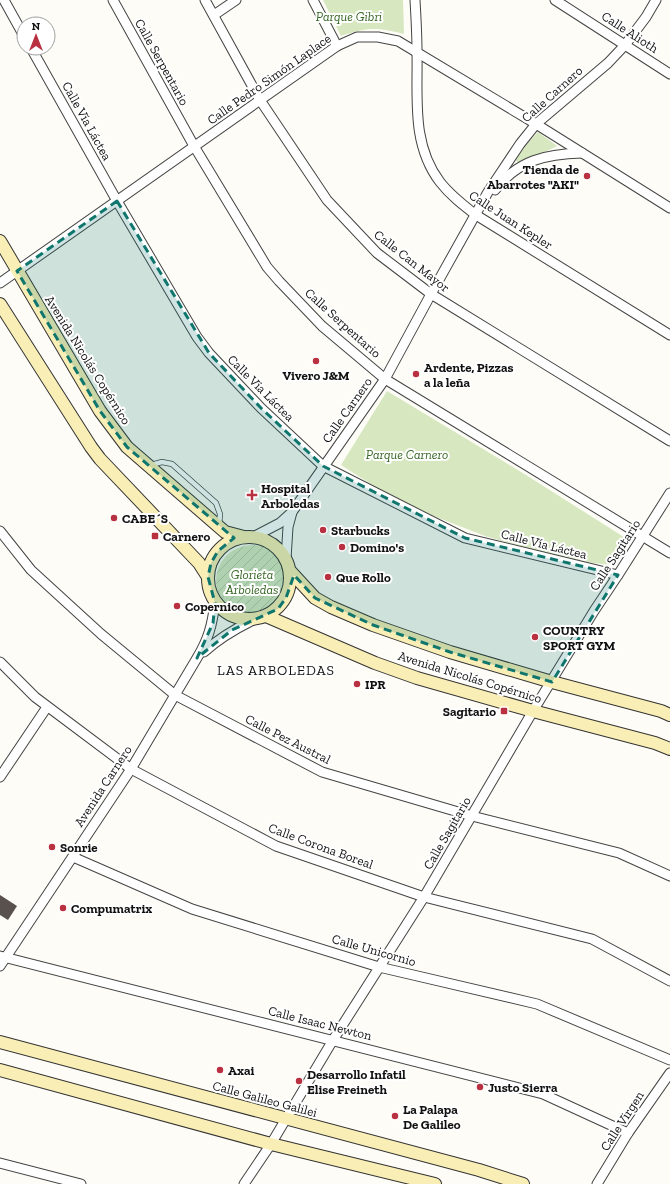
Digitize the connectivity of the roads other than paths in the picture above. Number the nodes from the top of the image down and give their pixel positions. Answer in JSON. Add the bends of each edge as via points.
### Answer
{"nodes":[{"id":1,"x":4,"y":0,"type":"edge"},
{"id":2,"x":113,"y":0,"type":"edge"},
{"id":3,"x":205,"y":0,"type":"edge"},
{"id":4,"x":236,"y":0,"type":"edge"},
{"id":5,"x":313,"y":0,"type":"edge"},
{"id":6,"x":415,"y":0,"type":"edge"},
{"id":7,"x":555,"y":0,"type":"edge"},
{"id":8,"x":656,"y":0,"type":"edge"},
{"id":9,"x":214,"y":15,"type":"junction"},
{"id":10,"x":16,"y":22,"type":"edge"},
{"id":11,"x":625,"y":45,"type":"junction"},
{"id":12,"x":337,"y":46,"type":"junction"},
{"id":13,"x":417,"y":52,"type":"junction"},
{"id":14,"x":35,"y":56,"type":"edge"},
{"id":15,"x":670,"y":74,"type":"edge"},
{"id":16,"x":260,"y":100,"type":"junction"},
{"id":17,"x":536,"y":124,"type":"junction"},
{"id":18,"x":194,"y":146,"type":"junction"},
{"id":19,"x":582,"y":153,"type":"junction"},
{"id":20,"x":117,"y":201,"type":"junction"},
{"id":21,"x":670,"y":208,"type":"edge"},
{"id":22,"x":476,"y":216,"type":"junction"},
{"id":23,"x":0,"y":241,"type":"edge"},
{"id":24,"x":16,"y":271,"type":"junction"},
{"id":25,"x":0,"y":283,"type":"edge"},
{"id":26,"x":431,"y":294,"type":"junction"},
{"id":27,"x":0,"y":304,"type":"edge"},
{"id":28,"x":670,"y":335,"type":"edge"},
{"id":29,"x":385,"y":379,"type":"junction"},
{"id":30,"x":670,"y":441,"type":"edge"},
{"id":31,"x":149,"y":466,"type":"junction"},
{"id":32,"x":324,"y":466,"type":"junction"},
{"id":33,"x":670,"y":493,"type":"edge"},
{"id":34,"x":292,"y":512,"type":"junction"},
{"id":35,"x":219,"y":526,"type":"junction"},
{"id":36,"x":0,"y":531,"type":"edge"},
{"id":37,"x":643,"y":536,"type":"junction"},
{"id":38,"x":248,"y":537,"type":"junction"},
{"id":39,"x":670,"y":553,"type":"edge"},
{"id":40,"x":286,"y":559,"type":"junction"},
{"id":41,"x":291,"y":572,"type":"junction"},
{"id":42,"x":618,"y":576,"type":"junction"},
{"id":43,"x":208,"y":577,"type":"junction"},
{"id":44,"x":215,"y":603,"type":"junction"},
{"id":45,"x":266,"y":616,"type":"junction"},
{"id":46,"x":252,"y":620,"type":"junction"},
{"id":47,"x":197,"y":658,"type":"junction"},
{"id":48,"x":0,"y":662,"type":"edge"},
{"id":49,"x":552,"y":682,"type":"junction"},
{"id":50,"x":175,"y":695,"type":"junction"},
{"id":51,"x":47,"y":706,"type":"junction"},
{"id":52,"x":533,"y":711,"type":"junction"},
{"id":53,"x":670,"y":715,"type":"edge"},
{"id":54,"x":670,"y":749,"type":"edge"},
{"id":55,"x":131,"y":769,"type":"junction"},
{"id":56,"x":0,"y":777,"type":"edge"},
{"id":57,"x":472,"y":816,"type":"junction"},
{"id":58,"x":73,"y":857,"type":"junction"},
{"id":59,"x":670,"y":876,"type":"edge"},
{"id":60,"x":424,"y":897,"type":"junction"},
{"id":61,"x":3,"y":957,"type":"edge"},
{"id":62,"x":0,"y":966,"type":"edge"},
{"id":63,"x":379,"y":967,"type":"junction"},
{"id":64,"x":670,"y":981,"type":"edge"},
{"id":65,"x":333,"y":1040,"type":"junction"},
{"id":66,"x":0,"y":1042,"type":"edge"},
{"id":67,"x":670,"y":1060,"type":"edge"},
{"id":68,"x":0,"y":1070,"type":"edge"},
{"id":69,"x":670,"y":1073,"type":"edge"},
{"id":70,"x":286,"y":1119,"type":"junction"},
{"id":71,"x":628,"y":1133,"type":"junction"},
{"id":72,"x":271,"y":1144,"type":"junction"},
{"id":73,"x":0,"y":1163,"type":"edge"},
{"id":74,"x":82,"y":1184,"type":"edge"},
{"id":75,"x":244,"y":1184,"type":"edge"},
{"id":76,"x":435,"y":1184,"type":"edge"},
{"id":77,"x":523,"y":1184,"type":"edge"},
{"id":78,"x":597,"y":1184,"type":"edge"}],
"edges":[{"from":1,"to":10,"type":"street"},
{"from":2,"to":18,"type":"street","name":"Calle Serpentario"},
{"from":3,"to":9,"type":"street","name":"Calle Can Mayor"},
{"from":4,"to":9,"type":"street"},
{"from":5,"to":12,"type":"street"},
{"from":6,"to":13,"type":"street","name":"Calle Juan Kepler"},
{"from":7,"to":11,"type":"street","name":"Calle Alioth"},
{"from":8,"to":11,"type":"street","name":"Calle Carnero"},
{"from":9,"to":16,"type":"street","name":"Calle Can Mayor"},
{"from":11,"to":15,"type":"street","name":"Calle Alioth"},
{"from":11,"to":17,"type":"street","name":"Calle Carnero","via":[[608,63]]},
{"from":12,"to":13,"type":"street","name":"Calle Pedro Simón Laplace","via":[[357,37],[378,37],[398,41]]},
{"from":12,"to":16,"type":"street","name":"Calle Pedro Simón Laplace"},
{"from":13,"to":17,"type":"street","name":"Calle Pedro Simón Laplace"},
{"from":13,"to":22,"type":"street","name":"Calle Juan Kepler","via":[[417,117],[423,149],[440,182]]},
{"from":14,"to":20,"type":"street","name":"Calle Vía Láctea"},
{"from":16,"to":18,"type":"street","name":"Calle Pedro Simón Laplace"},
{"from":16,"to":26,"type":"street","name":"Calle Can Mayor","via":[[335,211],[377,253]]},
{"from":17,"to":19,"type":"street","name":"Calle Pedro Simón Laplace"},
{"from":17,"to":22,"type":"street","name":"Calle Carnero","via":[[488,192]]},
{"from":18,"to":20,"type":"street","name":"Calle Pedro Simón Laplace"},
{"from":18,"to":29,"type":"street","name":"Calle Serpentario","via":[[267,267],[322,326]]},
{"from":19,"to":21,"type":"street","name":"Calle Pedro Simón Laplace"},
{"from":19,"to":22,"type":"street","name":"Calle Carnero","via":[[542,157],[521,166],[499,185]]},
{"from":20,"to":24,"type":"street","name":"Calle Pedro Simón Laplace"},
{"from":20,"to":32,"type":"street","name":"Calle Vía Láctea","via":[[209,353],[261,408]]},
{"from":22,"to":26,"type":"street","name":"Calle Carnero"},
{"from":22,"to":28,"type":"street","name":"Calle Juan Kepler"},
{"from":23,"to":24,"type":"main road","name":"Avenida Nicolás Copérnico"},
{"from":24,"to":25,"type":"street","name":"Calle Pedro Simón Laplace"},
{"from":24,"to":31,"type":"main road","name":"Avenida Nicolás Copérnico","via":[[100,411],[127,447]]},
{"from":26,"to":29,"type":"street","name":"Calle Carnero"},
{"from":26,"to":30,"type":"street","name":"Calle Can Mayor"},
{"from":27,"to":43,"type":"main road","via":[[90,447],[199,562]]},
{"from":29,"to":32,"type":"street","name":"Calle Carnero"},
{"from":29,"to":37,"type":"street","name":"Calle Serpentario"},
{"from":31,"to":35,"type":"main road","name":"Avenida Nicolás Copérnico"},
{"from":31,"to":35,"type":"lane","via":[[162,462],[172,464],[216,503],[220,514]]},
{"from":32,"to":34,"type":"street","name":"Calle Carnero"},
{"from":32,"to":42,"type":"street","name":"Calle Vía Láctea","via":[[465,538]]},
{"from":33,"to":37,"type":"street","name":"Calle Sagitario"},
{"from":34,"to":38,"type":"street","name":"Calle Carnero","via":[[280,523]]},
{"from":34,"to":40,"type":"street","name":"Calle Carnero","via":[[288,527]]},
{"from":35,"to":38,"type":"main road","name":"Avenida Nicolás Copérnico","via":[[226,532]]},
{"from":36,"to":50,"type":"street","name":"Calle Pez Austral","via":[[31,570],[101,634]]},
{"from":37,"to":39,"type":"street","name":"Calle Serpentario"},
{"from":37,"to":42,"type":"street","name":"Calle Sagitario"},
{"from":38,"to":40,"type":"main road","via":[[269,542],[279,549]]},
{"from":38,"to":43,"type":"main road","via":[[230,542],[218,551],[210,563]]},
{"from":40,"to":41,"type":"main road"},
{"from":41,"to":45,"type":"main road","via":[[291,585],[286,598],[278,609]]},
{"from":41,"to":49,"type":"main road","name":"Avenida Nicolás Copérnico","via":[[315,598],[373,625],[450,652]]},
{"from":42,"to":49,"type":"street","name":"Calle Sagitario"},
{"from":43,"to":44,"type":"main road","via":[[209,591]]},
{"from":44,"to":46,"type":"main road","via":[[238,618]]},
{"from":44,"to":47,"type":"street","name":"Avenida Carnero","via":[[213,623],[207,641]]},
{"from":45,"to":46,"type":"main road"},
{"from":45,"to":52,"type":"main road","name":"Avenida Nicolás Copérnico","via":[[417,678]]},
{"from":46,"to":47,"type":"street","name":"Avenida Carnero","via":[[232,630]]},
{"from":47,"to":50,"type":"street","name":"Avenida Carnero"},
{"from":48,"to":51,"type":"street","name":"Calle Corona Boreal"},
{"from":49,"to":52,"type":"street","name":"Calle Sagitario"},
{"from":49,"to":53,"type":"main road","name":"Avenida Nicolás Copérnico"},
{"from":50,"to":55,"type":"street","name":"Avenida Carnero"},
{"from":50,"to":57,"type":"street","name":"Calle Pez Austral","via":[[322,772]]},
{"from":51,"to":55,"type":"street","name":"Calle Corona Boreal"},
{"from":51,"to":56,"type":"street"},
{"from":52,"to":54,"type":"main road","name":"Avenida Nicolás Copérnico"},
{"from":52,"to":57,"type":"street","name":"Calle Sagitario"},
{"from":55,"to":58,"type":"street","name":"Avenida Carnero"},
{"from":55,"to":60,"type":"street","name":"Calle Corona Boreal","via":[[276,846]]},
{"from":57,"to":59,"type":"street","name":"Calle Pez Austral","via":[[619,853]]},
{"from":57,"to":60,"type":"street","name":"Calle Sagitario"},
{"from":58,"to":61,"type":"street","name":"Avenida Carnero"},
{"from":58,"to":63,"type":"street","name":"Calle Unicornio","via":[[192,909]]},
{"from":60,"to":63,"type":"street","name":"Calle Sagitario"},
{"from":60,"to":64,"type":"street","name":"Calle Corona Boreal","via":[[592,939]]},
{"from":61,"to":62,"type":"street","name":"Avenida Carnero"},
{"from":61,"to":65,"type":"street","name":"Calle Isaac Newton"},
{"from":63,"to":65,"type":"street","name":"Calle Sagitario"},
{"from":63,"to":67,"type":"street","name":"Calle Unicornio","via":[[537,1004]]},
{"from":65,"to":70,"type":"street","name":"Calle Sagitario"},
{"from":65,"to":71,"type":"street","name":"Calle Isaac Newton","via":[[543,1094]]},
{"from":66,"to":70,"type":"main road","name":"Calle Galileo Galilei"},
{"from":68,"to":72,"type":"main road"},
{"from":69,"to":71,"type":"street","name":"Calle Virgen"},
{"from":70,"to":72,"type":"street","name":"Calle Sagitario"},
{"from":70,"to":77,"type":"main road","name":"Calle Galileo Galilei"},
{"from":71,"to":78,"type":"street","name":"Calle Virgen"},
{"from":72,"to":75,"type":"street","name":"Calle Sagitario"},
{"from":72,"to":76,"type":"main road"},
{"from":73,"to":74,"type":"street"}]}
